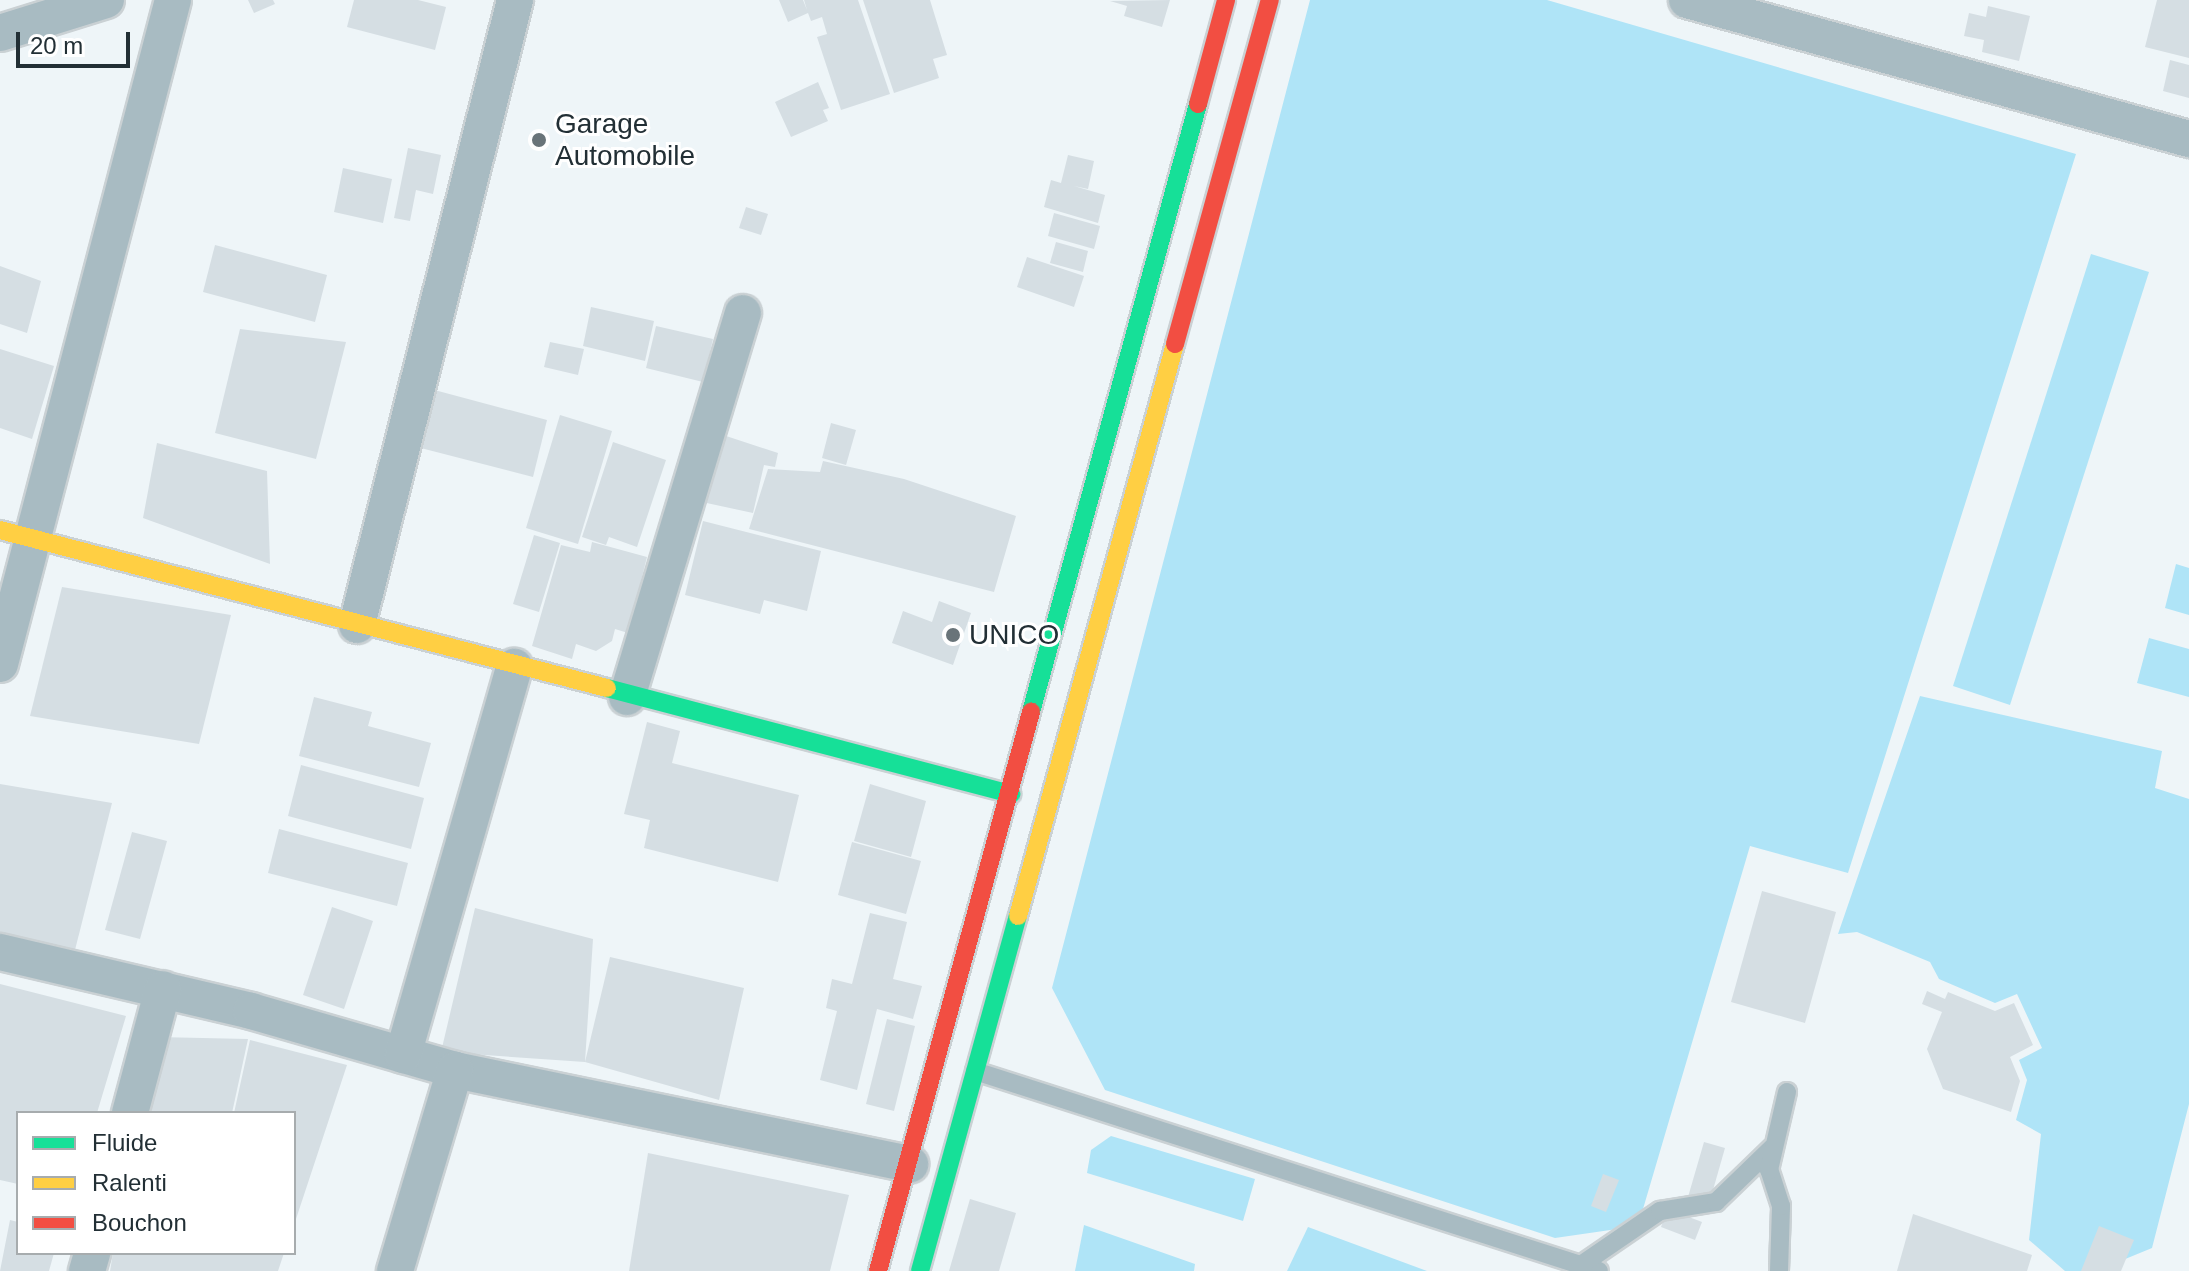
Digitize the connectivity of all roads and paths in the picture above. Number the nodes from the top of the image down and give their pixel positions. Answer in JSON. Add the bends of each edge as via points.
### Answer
{"nodes":[{"id":1,"x":106,"y":0,"type":"edge"},
{"id":2,"x":173,"y":0,"type":"edge"},
{"id":3,"x":515,"y":0,"type":"edge"},
{"id":4,"x":1226,"y":0,"type":"edge"},
{"id":5,"x":1270,"y":0,"type":"edge"},
{"id":6,"x":1687,"y":0,"type":"edge"},
{"id":7,"x":0,"y":33,"type":"edge"},
{"id":8,"x":2189,"y":139,"type":"edge"},
{"id":9,"x":743,"y":313,"type":"dead end"},
{"id":10,"x":16,"y":534,"type":"edge"},
{"id":11,"x":357,"y":625,"type":"junction"},
{"id":12,"x":0,"y":664,"type":"edge"},
{"id":13,"x":514,"y":667,"type":"junction"},
{"id":14,"x":627,"y":697,"type":"junction"},
{"id":15,"x":1011,"y":794,"type":"junction"},
{"id":16,"x":0,"y":952,"type":"edge"},
{"id":17,"x":163,"y":989,"type":"junction"},
{"id":18,"x":955,"y":991,"type":"junction"},
{"id":19,"x":993,"y":1003,"type":"junction"},
{"id":20,"x":403,"y":1055,"type":"junction"},
{"id":21,"x":455,"y":1070,"type":"junction"},
{"id":22,"x":975,"y":1071,"type":"junction"},
{"id":23,"x":1787,"y":1092,"type":"dead end"},
{"id":24,"x":131,"y":1111,"type":"edge"},
{"id":25,"x":1772,"y":1148,"type":"junction"},
{"id":26,"x":910,"y":1164,"type":"junction"},
{"id":27,"x":1590,"y":1268,"type":"edge"},
{"id":28,"x":395,"y":1271,"type":"edge"},
{"id":29,"x":878,"y":1271,"type":"edge"},
{"id":30,"x":920,"y":1271,"type":"edge"},
{"id":31,"x":1779,"y":1271,"type":"edge"}],
"edges":[{"from":1,"to":7,"type":"street"},
{"from":2,"to":10,"type":"street"},
{"from":3,"to":11,"type":"street"},
{"from":4,"to":15,"type":"main road"},
{"from":5,"to":19,"type":"main road"},
{"from":6,"to":8,"type":"street"},
{"from":9,"to":14,"type":"street"},
{"from":10,"to":11,"type":"main road"},
{"from":10,"to":12,"type":"street"},
{"from":11,"to":13,"type":"main road"},
{"from":13,"to":14,"type":"main road"},
{"from":13,"to":20,"type":"street"},
{"from":14,"to":15,"type":"main road"},
{"from":15,"to":18,"type":"main road"},
{"from":16,"to":17,"type":"street"},
{"from":17,"to":20,"type":"street"},
{"from":17,"to":24,"type":"street"},
{"from":18,"to":19,"type":"main road"},
{"from":18,"to":26,"type":"main road"},
{"from":19,"to":22,"type":"main road"},
{"from":20,"to":21,"type":"street"},
{"from":21,"to":26,"type":"street"},
{"from":21,"to":28,"type":"street"},
{"from":22,"to":27,"type":"lane"},
{"from":22,"to":30,"type":"main road"},
{"from":23,"to":25,"type":"lane"},
{"from":25,"to":27,"type":"lane","via":[[1716,1202],[1660,1211]]},
{"from":25,"to":31,"type":"lane","via":[[1769,1170],[1781,1212]]},
{"from":26,"to":29,"type":"main road"}]}
